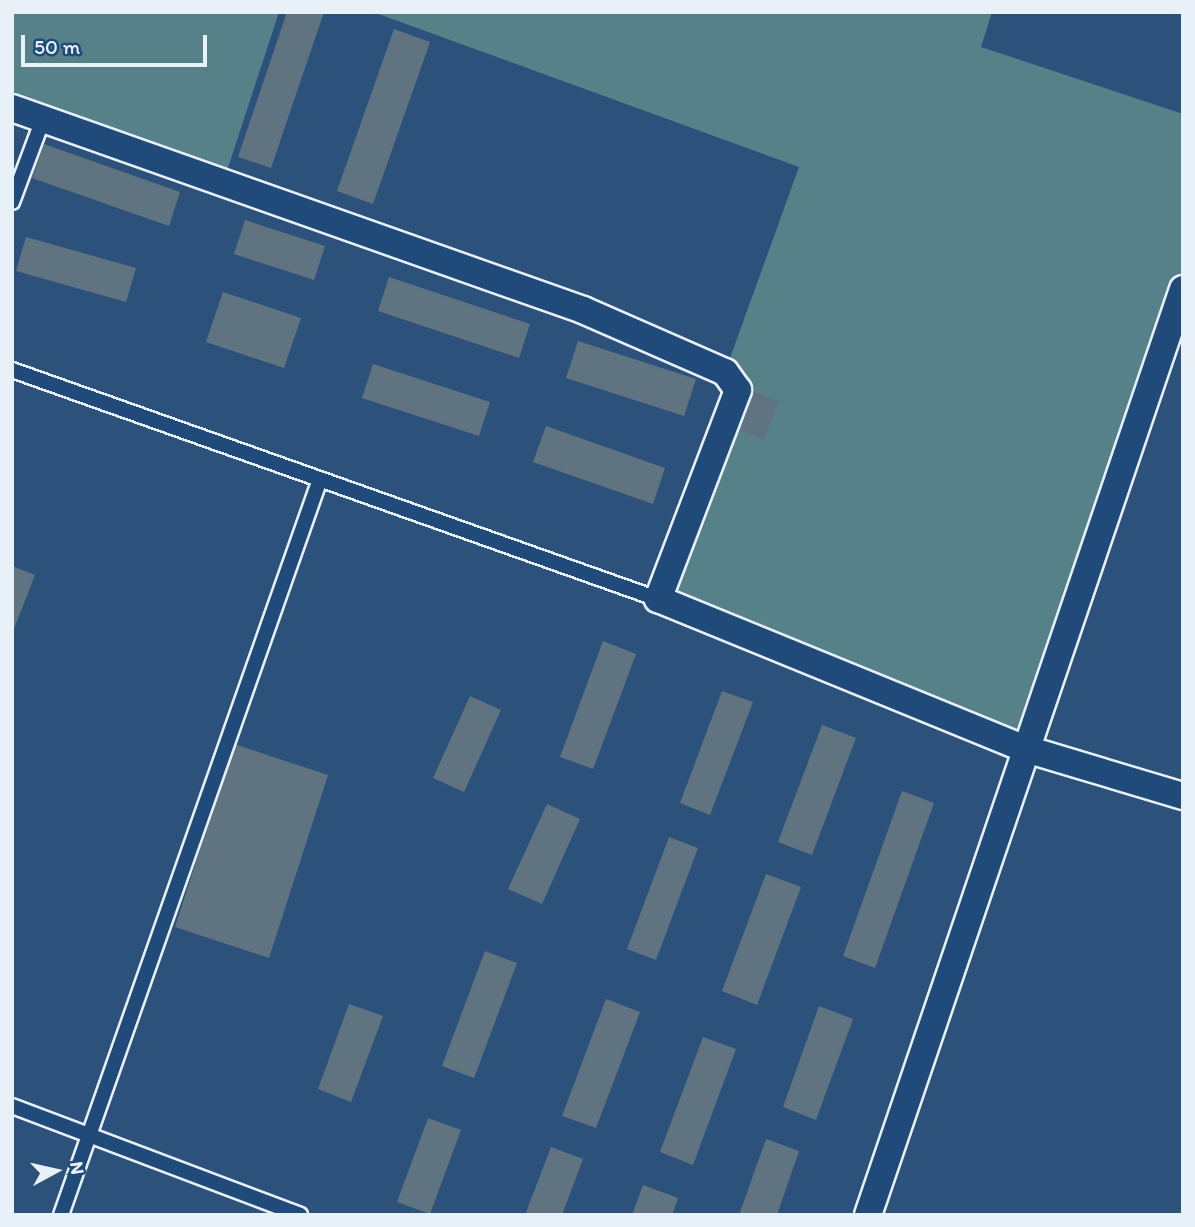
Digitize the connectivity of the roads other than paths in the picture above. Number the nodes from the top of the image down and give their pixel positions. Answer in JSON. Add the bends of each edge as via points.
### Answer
{"nodes":[{"id":1,"x":12,"y":108,"type":"edge"},
{"id":2,"x":43,"y":119,"type":"junction"},
{"id":3,"x":12,"y":202,"type":"edge"},
{"id":4,"x":1183,"y":289,"type":"edge"},
{"id":5,"x":12,"y":370,"type":"edge"},
{"id":6,"x":319,"y":482,"type":"junction"},
{"id":7,"x":658,"y":599,"type":"junction"},
{"id":8,"x":1026,"y":749,"type":"junction"},
{"id":9,"x":1183,"y":796,"type":"edge"},
{"id":10,"x":12,"y":1106,"type":"edge"},
{"id":11,"x":88,"y":1135,"type":"junction"},
{"id":12,"x":61,"y":1215,"type":"edge"},
{"id":13,"x":300,"y":1215,"type":"edge"},
{"id":14,"x":868,"y":1215,"type":"edge"}],
"edges":[{"from":1,"to":2,"type":"street"},
{"from":2,"to":3,"type":"lane"},
{"from":2,"to":7,"type":"street","via":[[583,310],[725,372],[738,390]]},
{"from":4,"to":8,"type":"street"},
{"from":5,"to":6,"type":"lane"},
{"from":6,"to":7,"type":"lane"},
{"from":6,"to":11,"type":"lane"},
{"from":7,"to":8,"type":"street"},
{"from":8,"to":9,"type":"street"},
{"from":8,"to":14,"type":"street"},
{"from":10,"to":11,"type":"lane"},
{"from":11,"to":12,"type":"lane"},
{"from":11,"to":13,"type":"lane"}]}
